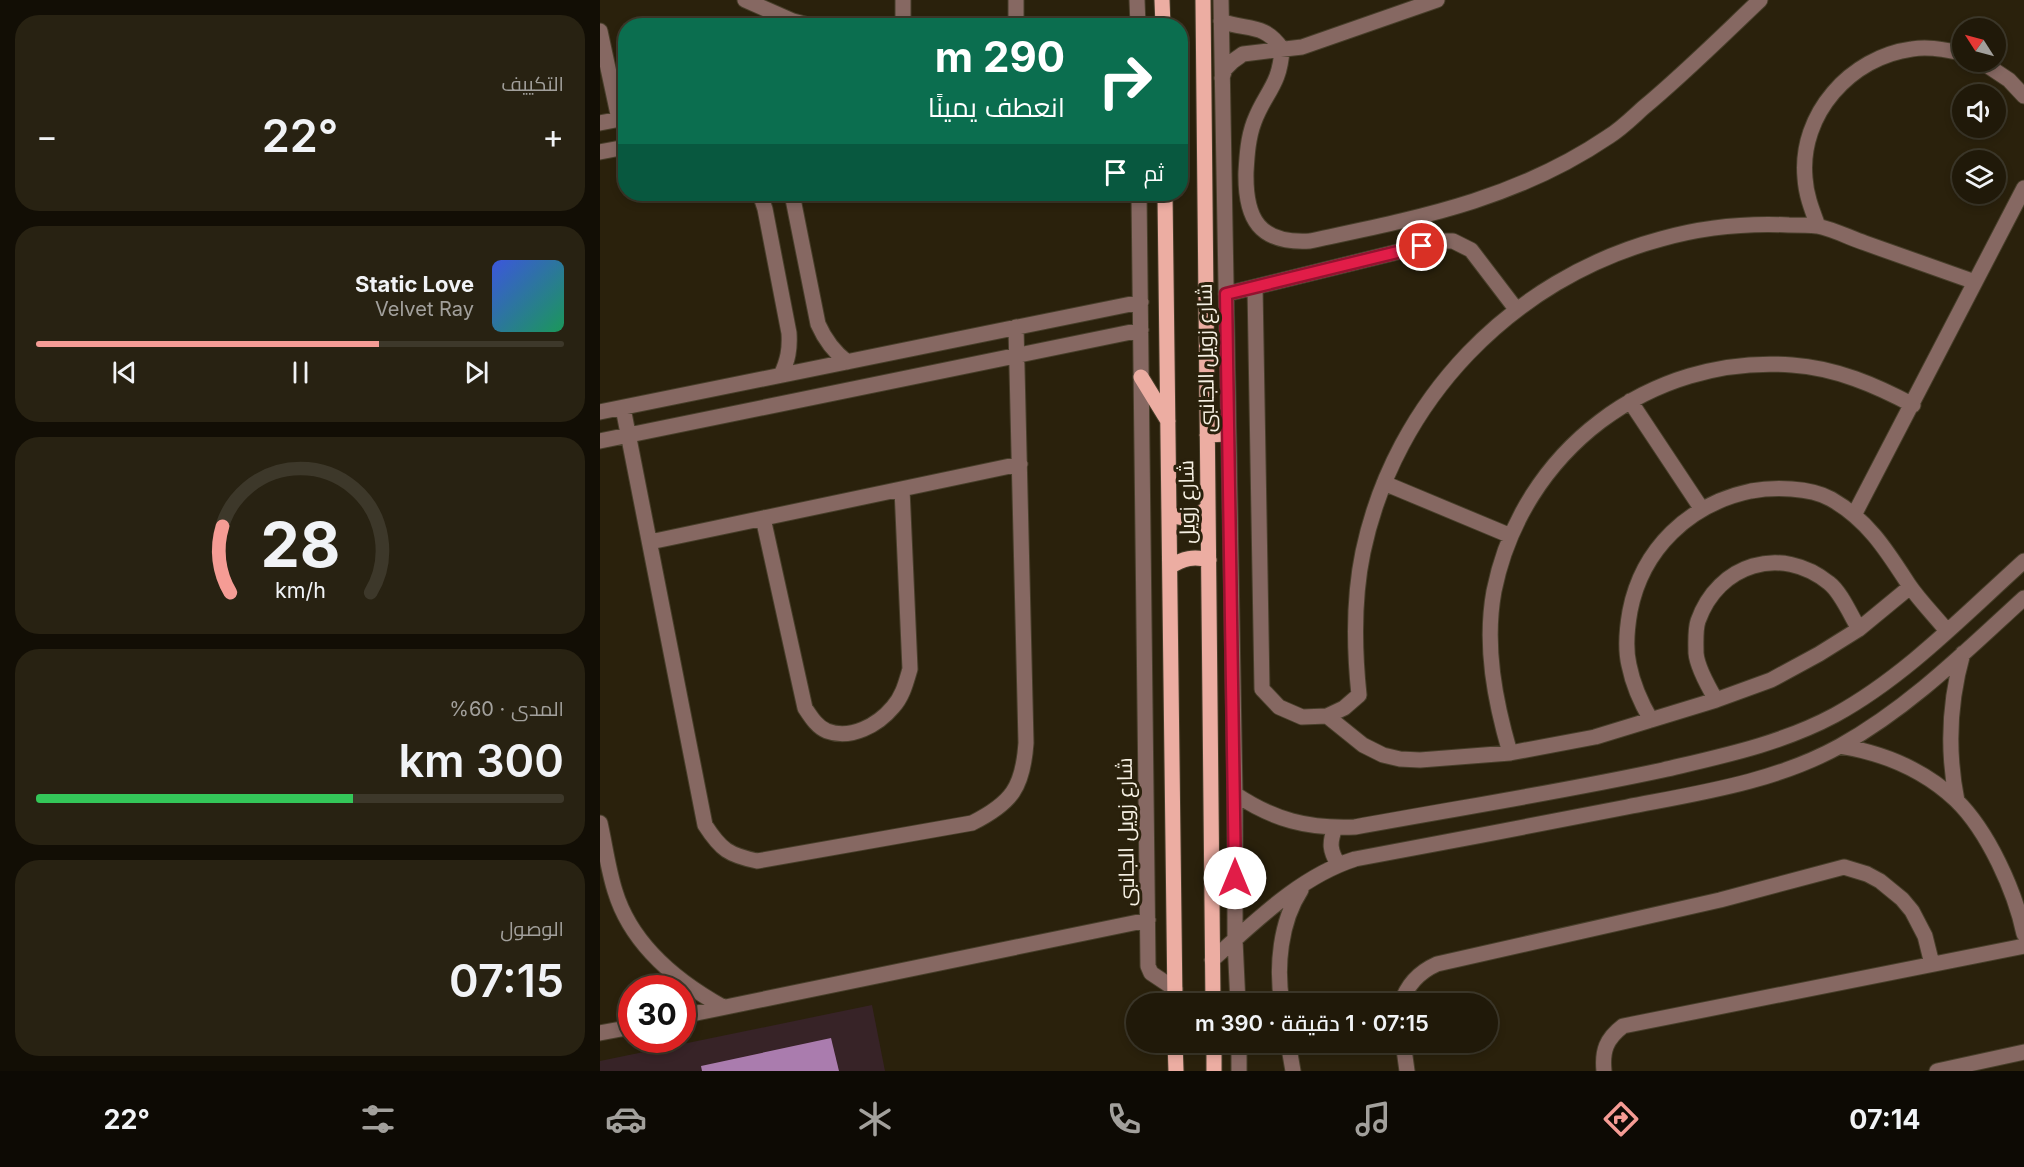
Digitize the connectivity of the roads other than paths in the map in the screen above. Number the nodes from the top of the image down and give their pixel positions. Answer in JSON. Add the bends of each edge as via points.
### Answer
{"nodes":[{"id":1,"x":745,"y":0,"type":"edge"},
{"id":2,"x":903,"y":0,"type":"edge"},
{"id":3,"x":1016,"y":0,"type":"edge"},
{"id":4,"x":1137,"y":0,"type":"edge"},
{"id":5,"x":1162,"y":0,"type":"edge"},
{"id":6,"x":1203,"y":0,"type":"edge"},
{"id":7,"x":1221,"y":0,"type":"edge"},
{"id":8,"x":1437,"y":0,"type":"edge"},
{"id":9,"x":1760,"y":0,"type":"edge"},
{"id":10,"x":786,"y":18,"type":"edge"},
{"id":11,"x":903,"y":18,"type":"edge"},
{"id":12,"x":1016,"y":18,"type":"edge"},
{"id":13,"x":1138,"y":18,"type":"edge"},
{"id":14,"x":1163,"y":18,"type":"edge"},
{"id":15,"x":1221,"y":21,"type":"junction"},
{"id":16,"x":600,"y":31,"type":"edge"},
{"id":17,"x":1281,"y":49,"type":"junction"},
{"id":18,"x":1952,"y":51,"type":"edge"},
{"id":19,"x":1997,"y":72,"type":"edge"},
{"id":20,"x":1221,"y":81,"type":"junction"},
{"id":21,"x":2024,"y":96,"type":"edge"},
{"id":22,"x":618,"y":102,"type":"edge"},
{"id":23,"x":618,"y":119,"type":"edge"},
{"id":24,"x":600,"y":123,"type":"edge"},
{"id":25,"x":618,"y":149,"type":"edge"},
{"id":26,"x":600,"y":152,"type":"edge"},
{"id":27,"x":2024,"y":188,"type":"edge"},
{"id":28,"x":762,"y":201,"type":"edge"},
{"id":29,"x":793,"y":201,"type":"edge"},
{"id":30,"x":1139,"y":201,"type":"edge"},
{"id":31,"x":1165,"y":201,"type":"edge"},
{"id":32,"x":1818,"y":226,"type":"junction"},
{"id":33,"x":1975,"y":282,"type":"junction"},
{"id":34,"x":1255,"y":287,"type":"junction"},
{"id":35,"x":1226,"y":294,"type":"junction"},
{"id":36,"x":1141,"y":302,"type":"junction"},
{"id":37,"x":1516,"y":309,"type":"junction"},
{"id":38,"x":1016,"y":327,"type":"junction"},
{"id":39,"x":1141,"y":330,"type":"junction"},
{"id":40,"x":1017,"y":356,"type":"junction"},
{"id":41,"x":847,"y":362,"type":"junction"},
{"id":42,"x":781,"y":375,"type":"junction"},
{"id":43,"x":1141,"y":377,"type":"junction"},
{"id":44,"x":1630,"y":401,"type":"junction"},
{"id":45,"x":1912,"y":405,"type":"junction"},
{"id":46,"x":623,"y":408,"type":"junction"},
{"id":47,"x":600,"y":412,"type":"edge"},
{"id":48,"x":1168,"y":421,"type":"junction"},
{"id":49,"x":1227,"y":434,"type":"junction"},
{"id":50,"x":629,"y":435,"type":"junction"},
{"id":51,"x":1207,"y":435,"type":"junction"},
{"id":52,"x":600,"y":441,"type":"edge"},
{"id":53,"x":1020,"y":464,"type":"junction"},
{"id":54,"x":1384,"y":483,"type":"junction"},
{"id":55,"x":902,"y":489,"type":"junction"},
{"id":56,"x":1208,"y":508,"type":"junction"},
{"id":57,"x":1701,"y":508,"type":"junction"},
{"id":58,"x":1169,"y":513,"type":"junction"},
{"id":59,"x":1854,"y":515,"type":"junction"},
{"id":60,"x":763,"y":518,"type":"junction"},
{"id":61,"x":1511,"y":536,"type":"junction"},
{"id":62,"x":650,"y":542,"type":"junction"},
{"id":63,"x":1209,"y":560,"type":"junction"},
{"id":64,"x":2024,"y":561,"type":"edge"},
{"id":65,"x":1170,"y":567,"type":"junction"},
{"id":66,"x":1910,"y":587,"type":"junction"},
{"id":67,"x":2024,"y":598,"type":"edge"},
{"id":68,"x":1859,"y":629,"type":"junction"},
{"id":69,"x":1947,"y":631,"type":"junction"},
{"id":70,"x":1963,"y":653,"type":"junction"},
{"id":71,"x":1716,"y":700,"type":"junction"},
{"id":72,"x":1327,"y":716,"type":"junction"},
{"id":73,"x":1651,"y":720,"type":"junction"},
{"id":74,"x":1840,"y":746,"type":"junction"},
{"id":75,"x":1510,"y":753,"type":"junction"},
{"id":76,"x":1235,"y":794,"type":"junction"},
{"id":77,"x":1957,"y":801,"type":"junction"},
{"id":78,"x":600,"y":823,"type":"edge"},
{"id":79,"x":1335,"y":828,"type":"junction"},
{"id":80,"x":1338,"y":864,"type":"junction"},
{"id":81,"x":1306,"y":882,"type":"junction"},
{"id":82,"x":1148,"y":920,"type":"junction"},
{"id":83,"x":2024,"y":934,"type":"edge"},
{"id":84,"x":1234,"y":940,"type":"junction"},
{"id":85,"x":2024,"y":946,"type":"edge"},
{"id":86,"x":1212,"y":960,"type":"junction"},
{"id":87,"x":1932,"y":964,"type":"junction"},
{"id":88,"x":1172,"y":993,"type":"edge"},
{"id":89,"x":1175,"y":993,"type":"edge"},
{"id":90,"x":1213,"y":993,"type":"edge"},
{"id":91,"x":1237,"y":993,"type":"edge"},
{"id":92,"x":1281,"y":993,"type":"edge"},
{"id":93,"x":1406,"y":993,"type":"edge"},
{"id":94,"x":723,"y":1007,"type":"junction"},
{"id":95,"x":696,"y":1013,"type":"edge"},
{"id":96,"x":618,"y":1030,"type":"edge"},
{"id":97,"x":600,"y":1033,"type":"edge"},
{"id":98,"x":1175,"y":1053,"type":"edge"},
{"id":99,"x":1214,"y":1053,"type":"edge"},
{"id":100,"x":1239,"y":1053,"type":"edge"},
{"id":101,"x":1290,"y":1053,"type":"edge"},
{"id":102,"x":1405,"y":1053,"type":"edge"},
{"id":103,"x":2024,"y":1053,"type":"edge"},
{"id":104,"x":1176,"y":1071,"type":"edge"},
{"id":105,"x":1214,"y":1071,"type":"edge"},
{"id":106,"x":1239,"y":1071,"type":"edge"},
{"id":107,"x":1293,"y":1071,"type":"edge"},
{"id":108,"x":1407,"y":1071,"type":"edge"},
{"id":109,"x":1604,"y":1071,"type":"edge"},
{"id":110,"x":1937,"y":1071,"type":"edge"}],
"edges":[{"from":1,"to":10,"type":"street"},
{"from":2,"to":11,"type":"street"},
{"from":3,"to":12,"type":"street"},
{"from":4,"to":13,"type":"street"},
{"from":5,"to":14,"type":"main road"},
{"from":6,"to":51,"type":"main road","name":"شارع زويل"},
{"from":7,"to":15,"type":"street","name":"شارع زويل الجانبى"},
{"from":8,"to":17,"type":"street","via":[[1323,41]]},
{"from":9,"to":17,"type":"street","via":[[1659,95],[1609,136],[1553,170],[1494,195],[1432,214],[1310,241],[1285,240],[1263,230],[1249,212],[1247,200],[1249,140],[1254,121],[1278,76]]},
{"from":15,"to":17,"type":"street","via":[[1270,34]]},
{"from":15,"to":20,"type":"street","name":"شارع زويل الجانبى"},
{"from":16,"to":22,"type":"street"},
{"from":17,"to":20,"type":"street","via":[[1243,54],[1225,69]]},
{"from":18,"to":32,"type":"street","via":[[1913,48],[1887,54],[1843,81],[1826,102],[1814,124],[1806,159],[1809,202]]},
{"from":19,"to":21,"type":"street"},
{"from":20,"to":35,"type":"street","name":"شارع زويل الجانبى"},
{"from":23,"to":24,"type":"street"},
{"from":25,"to":26,"type":"street"},
{"from":27,"to":33,"type":"street"},
{"from":28,"to":42,"type":"street","via":[[789,333],[789,354]]},
{"from":29,"to":41,"type":"street","via":[[818,324],[834,352]]},
{"from":30,"to":36,"type":"street","name":"شارع زويل الجانبى"},
{"from":31,"to":48,"type":"main road","name":"شارع زويل"},
{"from":32,"to":33,"type":"street"},
{"from":32,"to":37,"type":"street","via":[[1754,223],[1691,231],[1629,247],[1570,274]]},
{"from":33,"to":45,"type":"street"},
{"from":34,"to":35,"type":"street"},
{"from":34,"to":37,"type":"street","via":[[1442,241],[1471,250]]},
{"from":34,"to":72,"type":"street","via":[[1262,689],[1279,707],[1302,717]]},
{"from":35,"to":49,"type":"street","name":"شارع زويل الجانبى"},
{"from":36,"to":38,"type":"street"},
{"from":36,"to":39,"type":"street","name":"شارع زويل الجانبى"},
{"from":37,"to":54,"type":"street","via":[[1475,345],[1438,387],[1408,433]]},
{"from":38,"to":40,"type":"street"},
{"from":38,"to":41,"type":"street"},
{"from":39,"to":40,"type":"street"},
{"from":39,"to":43,"type":"street","name":"شارع زويل الجانبى"},
{"from":40,"to":50,"type":"street"},
{"from":40,"to":53,"type":"street"},
{"from":41,"to":42,"type":"street"},
{"from":42,"to":46,"type":"street"},
{"from":43,"to":48,"type":"main road"},
{"from":43,"to":82,"type":"street","name":"شارع زويل الجانبى"},
{"from":44,"to":45,"type":"street","via":[[1709,370],[1793,365],[1835,372],[1875,385]]},
{"from":44,"to":57,"type":"street"},
{"from":44,"to":61,"type":"street","via":[[1600,421],[1566,452],[1527,503]]},
{"from":45,"to":59,"type":"street"},
{"from":46,"to":47,"type":"street"},
{"from":46,"to":50,"type":"street"},
{"from":48,"to":58,"type":"main road","name":"شارع زويل"},
{"from":49,"to":51,"type":"main road"},
{"from":49,"to":76,"type":"street","name":"شارع زويل الجانبى"},
{"from":50,"to":52,"type":"street"},
{"from":50,"to":62,"type":"street"},
{"from":51,"to":56,"type":"main road","name":"شارع زويل"},
{"from":53,"to":55,"type":"street"},
{"from":53,"to":62,"type":"street","via":[[1024,769],[1013,793],[995,812],[972,823],[758,861],[736,856],[717,844],[705,825]]},
{"from":54,"to":61,"type":"street"},
{"from":54,"to":72,"type":"street","via":[[1363,552],[1357,588],[1355,651],[1359,695]]},
{"from":55,"to":60,"type":"street"},
{"from":55,"to":60,"type":"street","via":[[910,669],[904,688],[887,713],[861,730],[842,734],[826,731],[805,708]]},
{"from":56,"to":58,"type":"main road","via":[[1189,518]]},
{"from":56,"to":63,"type":"main road","name":"شارع زويل"},
{"from":57,"to":59,"type":"street","via":[[1753,490],[1797,489],[1829,497]]},
{"from":57,"to":73,"type":"street","via":[[1672,530],[1649,559],[1634,592],[1627,627],[1629,664],[1639,699]]},
{"from":58,"to":65,"type":"main road","name":"شارع زويل"},
{"from":59,"to":66,"type":"street","via":[[1878,538]]},
{"from":60,"to":62,"type":"street"},
{"from":61,"to":75,"type":"street","via":[[1494,592],[1490,650],[1497,708]]},
{"from":63,"to":65,"type":"main road","via":[[1193,557]]},
{"from":63,"to":86,"type":"main road","name":"شارع زويل"},
{"from":64,"to":69,"type":"street"},
{"from":65,"to":89,"type":"main road","name":"شارع زويل"},
{"from":66,"to":68,"type":"street"},
{"from":66,"to":69,"type":"street"},
{"from":67,"to":70,"type":"street"},
{"from":68,"to":71,"type":"street","via":[[1771,680]]},
{"from":68,"to":71,"type":"street","via":[[1830,584],[1802,566],[1769,562],[1737,571],[1712,593],[1697,623],[1696,656]]},
{"from":69,"to":79,"type":"street","via":[[1875,691],[1792,735],[1747,750],[1626,778]]},
{"from":70,"to":74,"type":"street","via":[[1899,709]]},
{"from":70,"to":77,"type":"street","via":[[1950,727]]},
{"from":71,"to":73,"type":"street"},
{"from":72,"to":75,"type":"street","via":[[1363,745],[1400,759]]},
{"from":73,"to":75,"type":"street"},
{"from":74,"to":77,"type":"street","via":[[1894,761],[1927,778]]},
{"from":74,"to":80,"type":"street","via":[[1750,781]]},
{"from":76,"to":79,"type":"street","via":[[1282,819]]},
{"from":76,"to":84,"type":"street","name":"شارع زويل الجانبى"},
{"from":77,"to":83,"type":"street","via":[[2000,864]]},
{"from":78,"to":94,"type":"street","via":[[615,892],[647,948],[669,971]]},
{"from":79,"to":80,"type":"street","via":[[1330,840]]},
{"from":80,"to":81,"type":"street"},
{"from":81,"to":84,"type":"street"},
{"from":81,"to":92,"type":"street","via":[[1295,900],[1283,940]]},
{"from":82,"to":88,"type":"street","name":"شارع زويل الجانبى","via":[[1148,966]]},
{"from":82,"to":94,"type":"street"},
{"from":84,"to":86,"type":"street"},
{"from":84,"to":91,"type":"street","name":"شارع زويل الجانبى"},
{"from":85,"to":87,"type":"street"},
{"from":86,"to":90,"type":"main road","name":"شارع زويل"},
{"from":87,"to":93,"type":"street","via":[[1925,936],[1902,899],[1880,881],[1844,867],[1720,900],[1437,964],[1412,981]]},
{"from":87,"to":109,"type":"street","via":[[1623,1026],[1606,1044]]},
{"from":94,"to":95,"type":"street"},
{"from":96,"to":97,"type":"street"},
{"from":98,"to":104,"type":"main road"},
{"from":99,"to":105,"type":"main road"},
{"from":100,"to":106,"type":"street"},
{"from":101,"to":107,"type":"street"},
{"from":102,"to":108,"type":"street"},
{"from":103,"to":110,"type":"street"}]}
